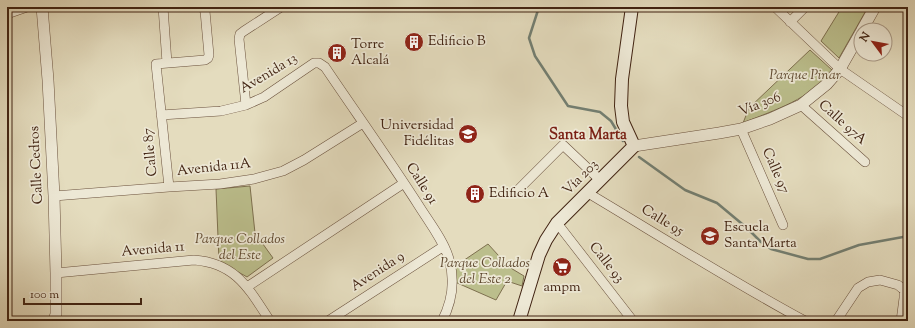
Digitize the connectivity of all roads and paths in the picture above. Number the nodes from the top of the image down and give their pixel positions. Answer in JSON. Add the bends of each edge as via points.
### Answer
{"nodes":[{"id":1,"x":27,"y":7,"type":"edge"},
{"id":2,"x":42,"y":7,"type":"edge"},
{"id":3,"x":163,"y":7,"type":"edge"},
{"id":4,"x":202,"y":7,"type":"edge"},
{"id":5,"x":281,"y":7,"type":"edge"},
{"id":6,"x":632,"y":7,"type":"edge"},
{"id":7,"x":775,"y":7,"type":"edge"},
{"id":8,"x":805,"y":7,"type":"edge"},
{"id":9,"x":875,"y":7,"type":"edge"},
{"id":10,"x":7,"y":14,"type":"edge"},
{"id":11,"x":790,"y":22,"type":"junction"},
{"id":12,"x":866,"y":22,"type":"edge"},
{"id":13,"x":853,"y":45,"type":"edge"},
{"id":14,"x":167,"y":63,"type":"junction"},
{"id":15,"x":319,"y":63,"type":"joint"},
{"id":16,"x":840,"y":69,"type":"junction"},
{"id":17,"x":246,"y":105,"type":"junction"},
{"id":18,"x":801,"y":105,"type":"junction"},
{"id":19,"x":161,"y":115,"type":"junction"},
{"id":20,"x":908,"y":116,"type":"edge"},
{"id":21,"x":363,"y":123,"type":"junction"},
{"id":22,"x":741,"y":129,"type":"junction"},
{"id":23,"x":634,"y":146,"type":"junction"},
{"id":24,"x":865,"y":162,"type":"dead end"},
{"id":25,"x":600,"y":180,"type":"junction"},
{"id":26,"x":404,"y":184,"type":"junction"},
{"id":27,"x":169,"y":187,"type":"junction"},
{"id":28,"x":519,"y":189,"type":"dead end"},
{"id":29,"x":588,"y":193,"type":"junction"},
{"id":30,"x":54,"y":196,"type":"junction"},
{"id":31,"x":557,"y":223,"type":"junction"},
{"id":32,"x":783,"y":225,"type":"dead end"},
{"id":33,"x":444,"y":246,"type":"junction"},
{"id":34,"x":56,"y":273,"type":"junction"},
{"id":35,"x":247,"y":286,"type":"junction"},
{"id":36,"x":444,"y":317,"type":"edge"},
{"id":37,"x":54,"y":321,"type":"edge"},
{"id":38,"x":270,"y":321,"type":"edge"},
{"id":39,"x":328,"y":321,"type":"edge"},
{"id":40,"x":519,"y":321,"type":"edge"},
{"id":41,"x":633,"y":321,"type":"edge"},
{"id":42,"x":806,"y":321,"type":"edge"},
{"id":43,"x":836,"y":321,"type":"edge"},
{"id":44,"x":901,"y":321,"type":"edge"}],
"edges":[{"from":1,"to":10,"type":"street"},
{"from":2,"to":30,"type":"street","name":"Calle Cedros"},
{"from":3,"to":14,"type":"street"},
{"from":4,"to":14,"type":"street","via":[[205,11],[208,58]]},
{"from":5,"to":17,"type":"street","via":[[240,34]]},
{"from":6,"to":23,"type":"main road","via":[[621,106],[623,122]]},
{"from":7,"to":11,"type":"street"},
{"from":8,"to":11,"type":"street"},
{"from":9,"to":12,"type":"street","name":"Vía 306"},
{"from":11,"to":16,"type":"street"},
{"from":13,"to":16,"type":"street","name":"Vía 306"},
{"from":14,"to":19,"type":"street","name":"Calle 87","via":[[156,64]]},
{"from":15,"to":17,"type":"street","name":"Avenida 13","via":[[314,63],[264,97]]},
{"from":15,"to":21,"type":"street","name":"Calle 91","via":[[325,67]]},
{"from":16,"to":18,"type":"street","name":"Vía 306","via":[[828,84]]},
{"from":16,"to":20,"type":"street"},
{"from":17,"to":19,"type":"street","name":"Avenida 13","via":[[221,111]]},
{"from":18,"to":22,"type":"street","name":"Vía 306"},
{"from":18,"to":24,"type":"street","name":"Calle 97A"},
{"from":19,"to":27,"type":"street","name":"Calle 87"},
{"from":21,"to":26,"type":"street","name":"Calle 91"},
{"from":21,"to":27,"type":"street","name":"Avenida 11A","via":[[283,171],[254,180]]},
{"from":22,"to":23,"type":"street","name":"Vía 306"},
{"from":22,"to":32,"type":"street","name":"Calle 97"},
{"from":23,"to":25,"type":"main road","name":"Vía 203"},
{"from":25,"to":28,"type":"street","via":[[563,145]]},
{"from":25,"to":29,"type":"main road","name":"Vía 203"},
{"from":26,"to":33,"type":"street","name":"Calle 91"},
{"from":26,"to":35,"type":"street"},
{"from":27,"to":30,"type":"street","name":"Avenida 11A"},
{"from":29,"to":31,"type":"main road","name":"Vía 203"},
{"from":29,"to":42,"type":"street","name":"Calle 95","via":[[715,270]]},
{"from":30,"to":34,"type":"street","name":"Calle Cedros"},
{"from":31,"to":40,"type":"main road","name":"Vía 203","via":[[539,255]]},
{"from":31,"to":41,"type":"street","name":"Calle 93"},
{"from":33,"to":36,"type":"street","name":"Calle 91","via":[[452,277],[452,294]]},
{"from":33,"to":39,"type":"street","name":"Avenida 9"},
{"from":34,"to":35,"type":"street","name":"Avenida 11","via":[[205,260],[237,276]]},
{"from":34,"to":37,"type":"street","name":"Calle Cedros"},
{"from":35,"to":38,"type":"street"},
{"from":43,"to":44,"type":"street","via":[[858,288],[868,282],[880,280],[898,285],[904,290]]}]}
